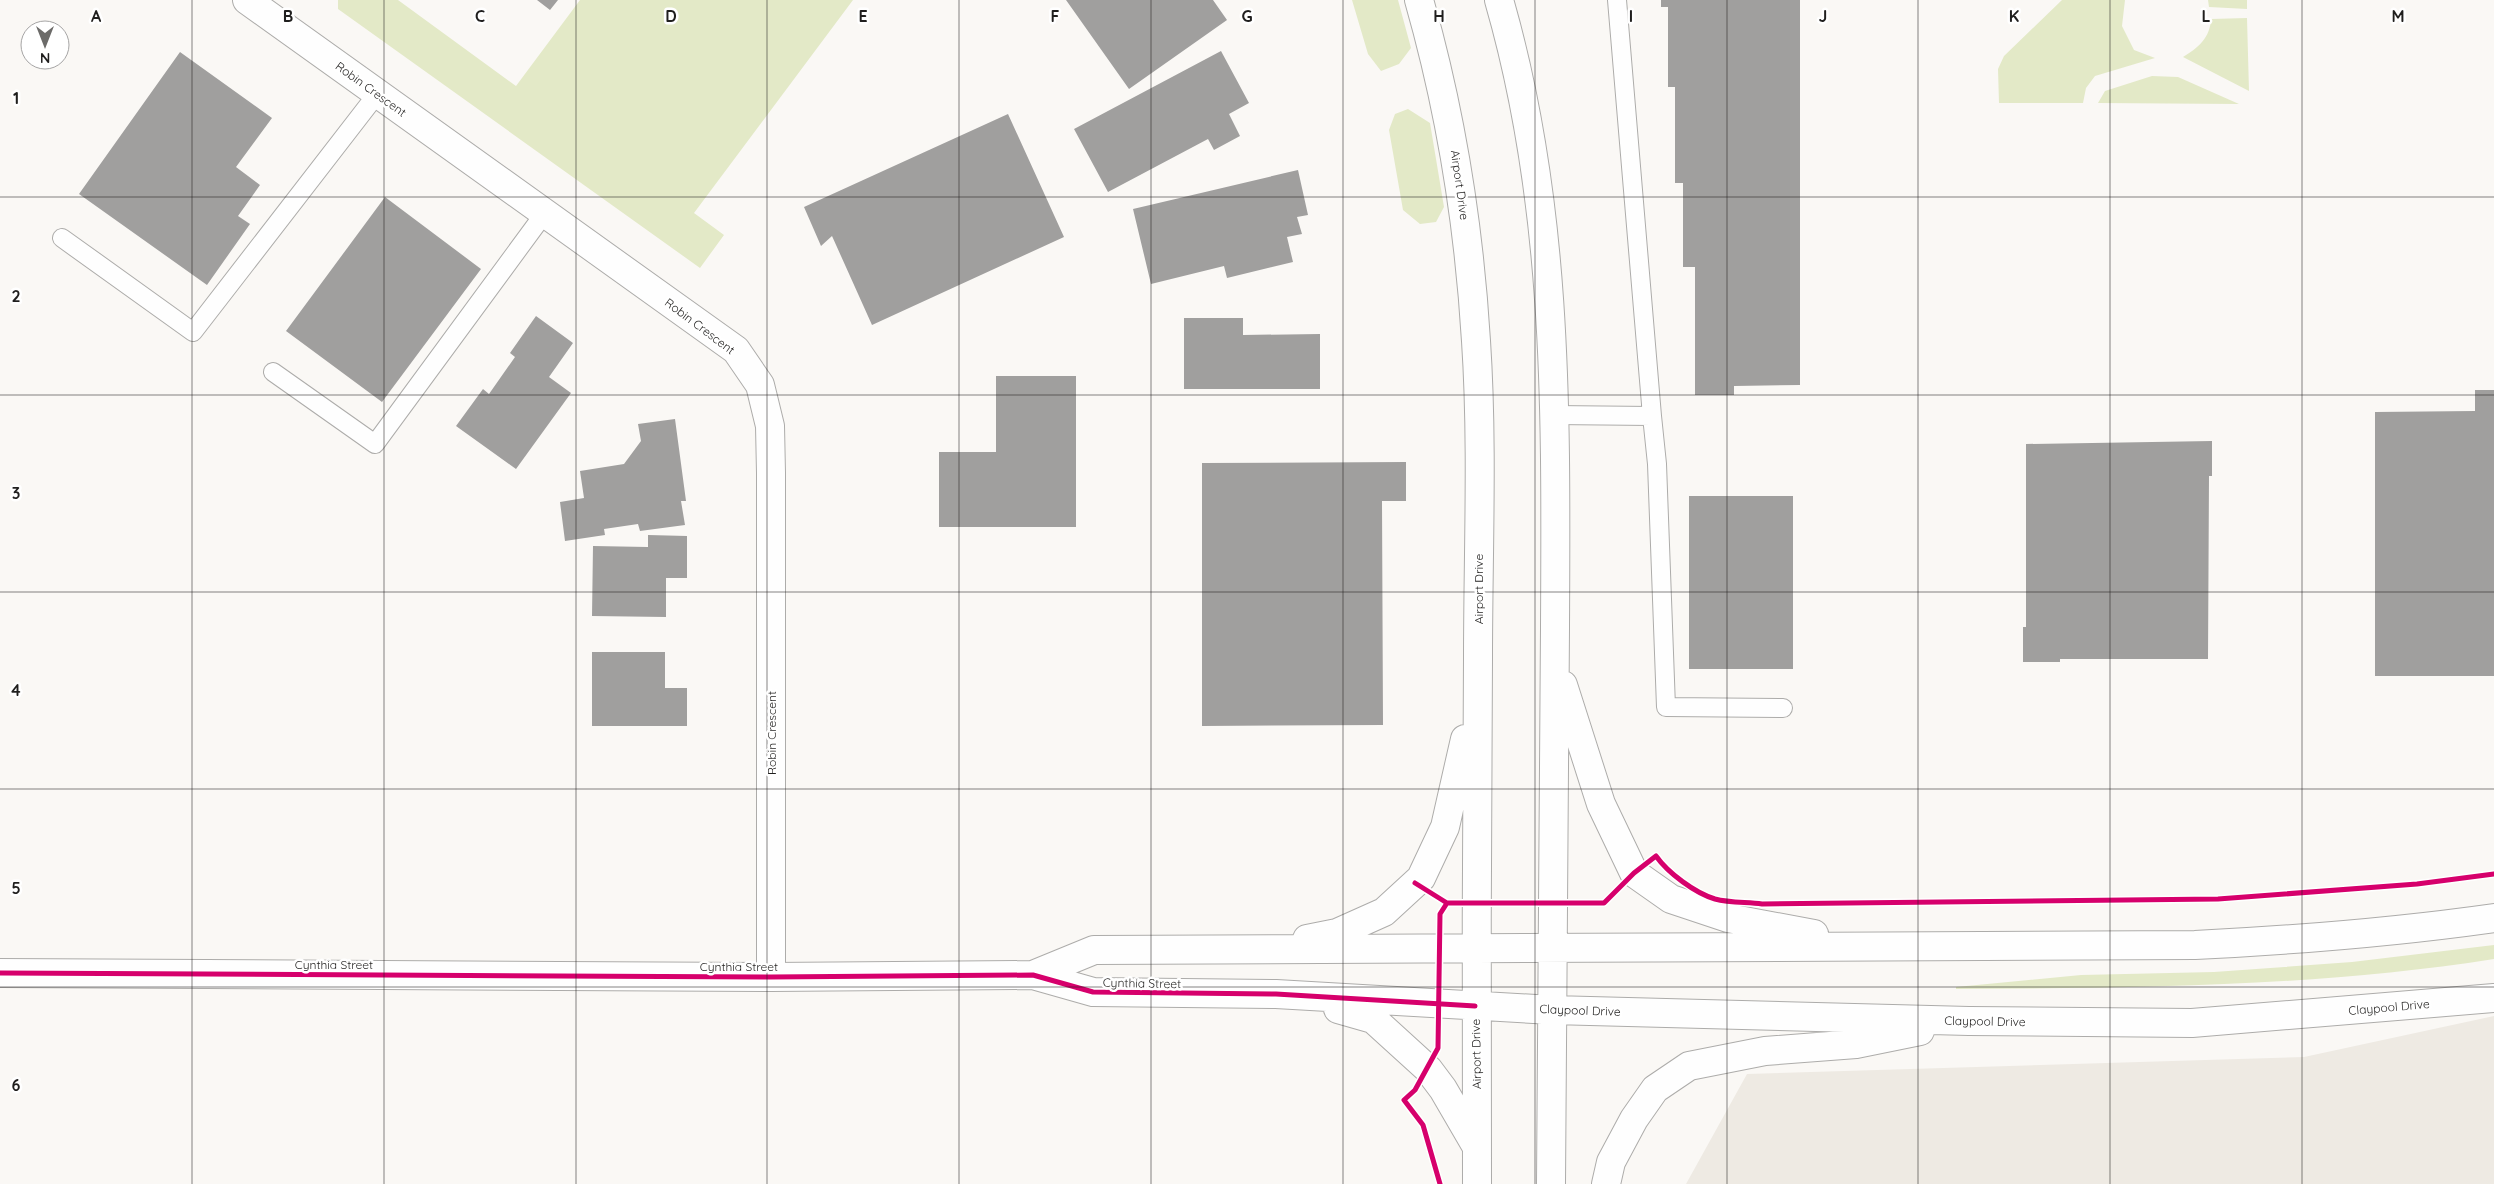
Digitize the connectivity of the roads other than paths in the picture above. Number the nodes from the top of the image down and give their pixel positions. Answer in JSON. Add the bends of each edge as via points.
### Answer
{"nodes":[{"id":1,"x":247,"y":0,"type":"edge"},
{"id":2,"x":1419,"y":0,"type":"edge"},
{"id":3,"x":1499,"y":0,"type":"edge"},
{"id":4,"x":1617,"y":0,"type":"edge"},
{"id":5,"x":377,"y":94,"type":"junction"},
{"id":6,"x":544,"y":214,"type":"junction"},
{"id":7,"x":62,"y":238,"type":"dead end"},
{"id":8,"x":273,"y":372,"type":"dead end"},
{"id":9,"x":1553,"y":416,"type":"junction"},
{"id":10,"x":1652,"y":416,"type":"junction"},
{"id":11,"x":1478,"y":658,"type":"junction"},
{"id":12,"x":1554,"y":658,"type":"junction"},
{"id":13,"x":1783,"y":708,"type":"dead end"},
{"id":14,"x":2494,"y":918,"type":"edge"},
{"id":15,"x":1924,"y":947,"type":"junction"},
{"id":16,"x":1553,"y":949,"type":"junction"},
{"id":17,"x":1252,"y":950,"type":"junction"},
{"id":18,"x":1476,"y":950,"type":"junction"},
{"id":19,"x":0,"y":973,"type":"edge"},
{"id":20,"x":1033,"y":975,"type":"junction"},
{"id":21,"x":771,"y":976,"type":"junction"},
{"id":22,"x":1276,"y":994,"type":"junction"},
{"id":23,"x":2494,"y":998,"type":"edge"},
{"id":24,"x":1475,"y":1006,"type":"junction"},
{"id":25,"x":1552,"y":1010,"type":"junction"},
{"id":26,"x":1969,"y":1021,"type":"junction"},
{"id":27,"x":1477,"y":1146,"type":"junction"},
{"id":28,"x":1477,"y":1184,"type":"edge"},
{"id":29,"x":1550,"y":1184,"type":"edge"},
{"id":30,"x":1606,"y":1184,"type":"edge"}],
"edges":[{"from":1,"to":5,"type":"main road","name":"Robin Crescent"},
{"from":2,"to":11,"type":"main road","name":"Airport Drive","via":[[1438,65],[1455,151],[1477,343]]},
{"from":3,"to":9,"type":"main road","via":[[1535,164],[1550,291]]},
{"from":4,"to":10,"type":"lane"},
{"from":5,"to":6,"type":"main road","name":"Robin Crescent"},
{"from":5,"to":7,"type":"lane","via":[[193,332]]},
{"from":6,"to":8,"type":"lane","via":[[375,444]]},
{"from":6,"to":21,"type":"main road","name":"Robin Crescent","via":[[736,350],[760,385],[770,426],[771,472]]},
{"from":9,"to":10,"type":"lane"},
{"from":9,"to":12,"type":"main road"},
{"from":10,"to":13,"type":"lane","via":[[1657,464],[1666,707]]},
{"from":11,"to":17,"type":"main road","via":[[1463,754],[1445,827],[1421,878],[1384,912],[1337,933]]},
{"from":11,"to":18,"type":"main road","name":"Airport Drive"},
{"from":12,"to":15,"type":"main road","via":[[1601,804],[1634,873],[1671,899],[1728,918],[1793,931]]},
{"from":12,"to":16,"type":"main road"},
{"from":14,"to":15,"type":"main road","via":[[2428,928],[2195,945]]},
{"from":15,"to":16,"type":"main road"},
{"from":16,"to":18,"type":"main road"},
{"from":16,"to":25,"type":"main road"},
{"from":17,"to":18,"type":"main road","name":"Cynthia Street"},
{"from":17,"to":20,"type":"main road","name":"Cynthia Street","via":[[1094,950]]},
{"from":18,"to":24,"type":"main road","name":"Airport Drive"},
{"from":19,"to":21,"type":"main road","name":"Cynthia Street"},
{"from":20,"to":21,"type":"main road","name":"Cynthia Street"},
{"from":20,"to":22,"type":"main road","name":"Cynthia Street","via":[[1093,992]]},
{"from":22,"to":24,"type":"main road","name":"Cynthia Street"},
{"from":22,"to":27,"type":"main road","via":[[1373,1019],[1428,1069],[1444,1089]]},
{"from":23,"to":26,"type":"main road","name":"Claypool Drive","via":[[2192,1023]]},
{"from":24,"to":25,"type":"main road","name":"Claypool Drive"},
{"from":24,"to":27,"type":"main road","name":"Airport Drive"},
{"from":25,"to":26,"type":"main road","name":"Claypool Drive"},
{"from":25,"to":29,"type":"main road"},
{"from":26,"to":30,"type":"main road","via":[[1856,1044],[1765,1050],[1689,1066],[1655,1089],[1611,1162]]},
{"from":27,"to":28,"type":"main road","name":"Airport Drive"}]}
